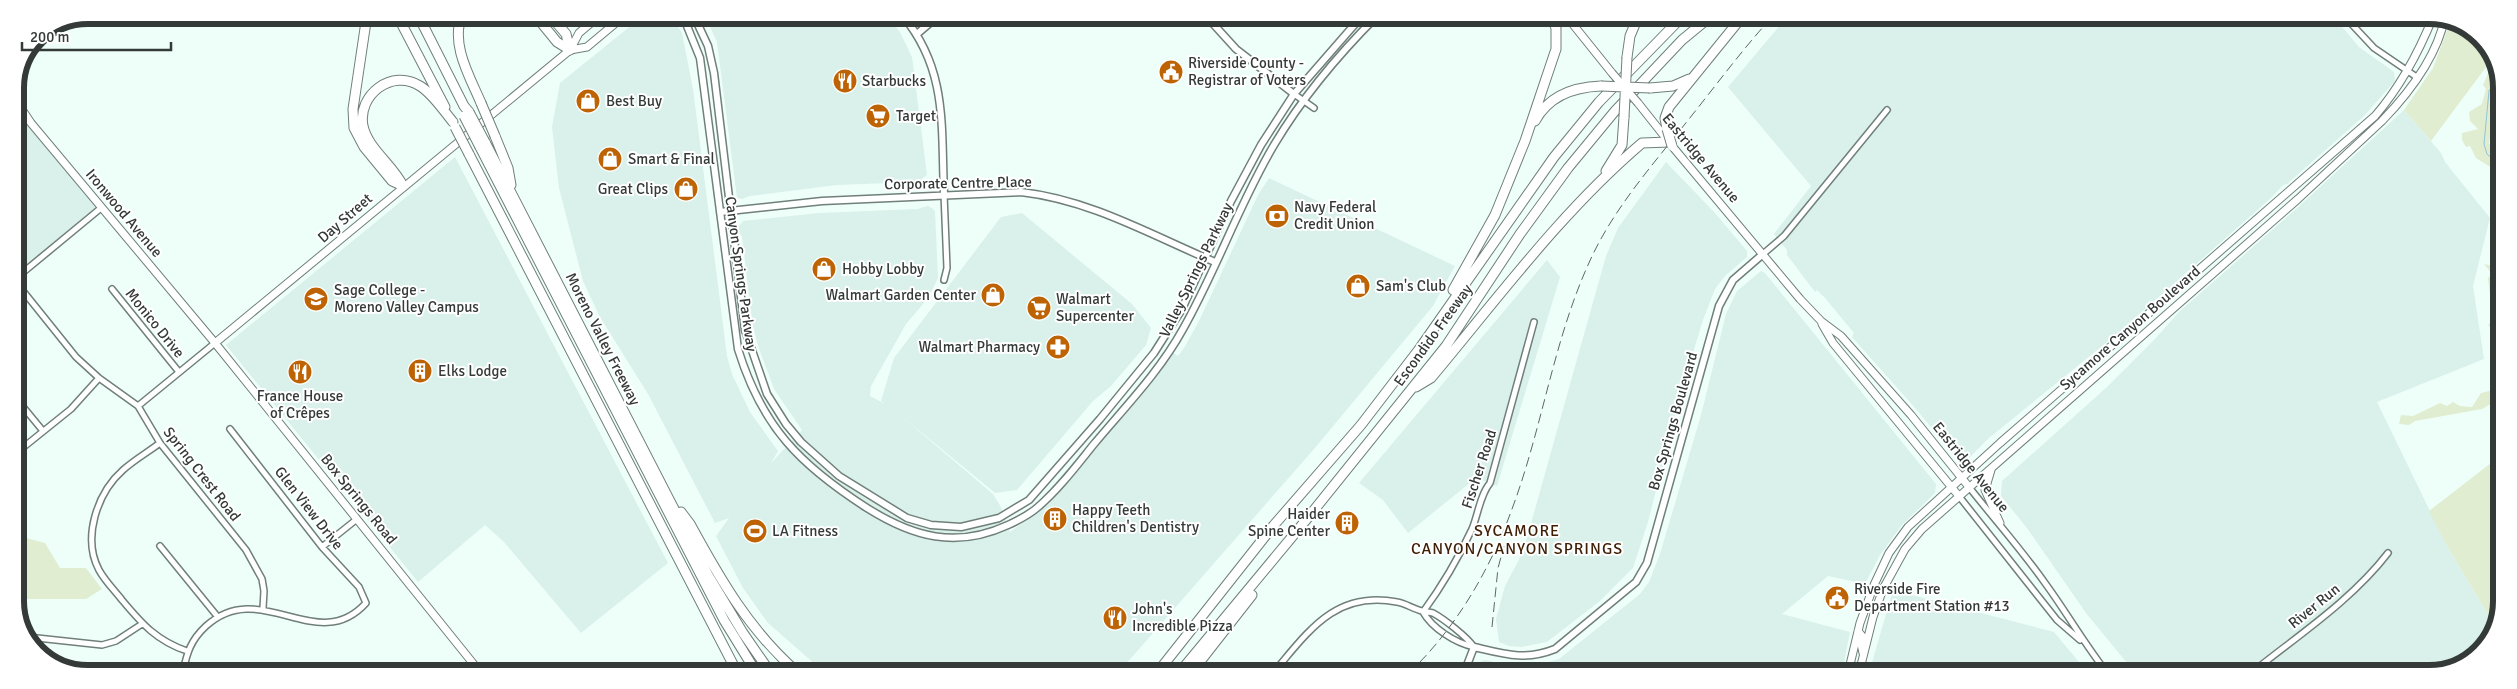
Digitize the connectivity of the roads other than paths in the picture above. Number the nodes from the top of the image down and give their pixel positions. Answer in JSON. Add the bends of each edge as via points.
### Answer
{"nodes":[{"id":1,"x":366,"y":24,"type":"edge"},
{"id":2,"x":402,"y":24,"type":"edge"},
{"id":3,"x":422,"y":24,"type":"edge"},
{"id":4,"x":458,"y":24,"type":"edge"},
{"id":5,"x":542,"y":24,"type":"edge"},
{"id":6,"x":557,"y":24,"type":"edge"},
{"id":7,"x":589,"y":24,"type":"edge"},
{"id":8,"x":614,"y":24,"type":"edge"},
{"id":9,"x":686,"y":24,"type":"edge"},
{"id":10,"x":698,"y":24,"type":"edge"},
{"id":11,"x":909,"y":24,"type":"edge"},
{"id":12,"x":929,"y":24,"type":"edge"},
{"id":13,"x":1213,"y":24,"type":"edge"},
{"id":14,"x":1355,"y":24,"type":"edge"},
{"id":15,"x":1370,"y":24,"type":"edge"},
{"id":16,"x":1554,"y":24,"type":"edge"},
{"id":17,"x":1572,"y":24,"type":"edge"},
{"id":18,"x":1635,"y":24,"type":"edge"},
{"id":19,"x":1675,"y":24,"type":"edge"},
{"id":20,"x":1701,"y":24,"type":"edge"},
{"id":21,"x":1736,"y":24,"type":"edge"},
{"id":22,"x":2352,"y":24,"type":"edge"},
{"id":23,"x":2430,"y":24,"type":"edge"},
{"id":24,"x":2442,"y":25,"type":"edge"},
{"id":25,"x":917,"y":34,"type":"junction"},
{"id":26,"x":570,"y":50,"type":"junction"},
{"id":27,"x":2409,"y":72,"type":"junction"},
{"id":28,"x":2418,"y":78,"type":"junction"},
{"id":29,"x":1690,"y":79,"type":"junction"},
{"id":30,"x":1626,"y":88,"type":"junction"},
{"id":31,"x":1294,"y":94,"type":"junction"},
{"id":32,"x":1304,"y":101,"type":"junction"},
{"id":33,"x":1314,"y":108,"type":"dead end"},
{"id":34,"x":1887,"y":110,"type":"dead end"},
{"id":35,"x":24,"y":112,"type":"edge"},
{"id":36,"x":454,"y":125,"type":"junction"},
{"id":37,"x":1664,"y":131,"type":"junction"},
{"id":38,"x":1525,"y":141,"type":"junction"},
{"id":39,"x":1670,"y":144,"type":"junction"},
{"id":40,"x":482,"y":145,"type":"junction"},
{"id":41,"x":403,"y":186,"type":"junction"},
{"id":42,"x":1594,"y":187,"type":"junction"},
{"id":43,"x":512,"y":193,"type":"junction"},
{"id":44,"x":944,"y":194,"type":"junction"},
{"id":45,"x":101,"y":208,"type":"junction"},
{"id":46,"x":720,"y":212,"type":"junction"},
{"id":47,"x":731,"y":212,"type":"junction"},
{"id":48,"x":1763,"y":254,"type":"junction"},
{"id":49,"x":1204,"y":258,"type":"junction"},
{"id":50,"x":1215,"y":262,"type":"junction"},
{"id":51,"x":24,"y":272,"type":"edge"},
{"id":52,"x":944,"y":280,"type":"dead end"},
{"id":53,"x":112,"y":289,"type":"dead end"},
{"id":54,"x":24,"y":291,"type":"edge"},
{"id":55,"x":1820,"y":321,"type":"junction"},
{"id":56,"x":1534,"y":322,"type":"dead end"},
{"id":57,"x":215,"y":343,"type":"junction"},
{"id":58,"x":1420,"y":348,"type":"junction"},
{"id":59,"x":179,"y":372,"type":"junction"},
{"id":60,"x":98,"y":378,"type":"junction"},
{"id":61,"x":1409,"y":392,"type":"junction"},
{"id":62,"x":138,"y":406,"type":"junction"},
{"id":63,"x":24,"y":408,"type":"edge"},
{"id":64,"x":230,"y":429,"type":"dead end"},
{"id":65,"x":43,"y":431,"type":"junction"},
{"id":66,"x":160,"y":443,"type":"junction"},
{"id":67,"x":24,"y":447,"type":"edge"},
{"id":68,"x":1992,"y":467,"type":"junction"},
{"id":69,"x":1962,"y":477,"type":"junction"},
{"id":70,"x":1951,"y":486,"type":"junction"},
{"id":71,"x":1969,"y":487,"type":"junction"},
{"id":72,"x":1958,"y":495,"type":"junction"},
{"id":73,"x":671,"y":500,"type":"junction"},
{"id":74,"x":357,"y":519,"type":"junction"},
{"id":75,"x":1306,"y":520,"type":"junction"},
{"id":76,"x":2000,"y":524,"type":"junction"},
{"id":77,"x":931,"y":525,"type":"joint"},
{"id":78,"x":931,"y":536,"type":"joint"},
{"id":79,"x":160,"y":546,"type":"dead end"},
{"id":80,"x":322,"y":547,"type":"junction"},
{"id":81,"x":2388,"y":553,"type":"dead end"},
{"id":82,"x":262,"y":608,"type":"junction"},
{"id":83,"x":1422,"y":612,"type":"junction"},
{"id":84,"x":217,"y":616,"type":"junction"},
{"id":85,"x":142,"y":624,"type":"junction"},
{"id":86,"x":1858,"y":631,"type":"junction"},
{"id":87,"x":36,"y":638,"type":"edge"},
{"id":88,"x":2084,"y":644,"type":"junction"},
{"id":89,"x":1474,"y":647,"type":"junction"},
{"id":90,"x":187,"y":651,"type":"junction"},
{"id":91,"x":1864,"y":656,"type":"junction"},
{"id":92,"x":184,"y":665,"type":"edge"},
{"id":93,"x":474,"y":665,"type":"edge"},
{"id":94,"x":735,"y":665,"type":"edge"},
{"id":95,"x":752,"y":665,"type":"edge"},
{"id":96,"x":765,"y":665,"type":"edge"},
{"id":97,"x":790,"y":665,"type":"edge"},
{"id":98,"x":1164,"y":665,"type":"edge"},
{"id":99,"x":1187,"y":665,"type":"edge"},
{"id":100,"x":1197,"y":665,"type":"edge"},
{"id":101,"x":1280,"y":665,"type":"edge"},
{"id":102,"x":1467,"y":665,"type":"edge"},
{"id":103,"x":1850,"y":665,"type":"edge"},
{"id":104,"x":1861,"y":665,"type":"edge"},
{"id":105,"x":2101,"y":665,"type":"edge"},
{"id":106,"x":2261,"y":665,"type":"edge"}],
"edges":[{"from":1,"to":41,"type":"highway","via":[[353,109],[354,128],[364,147],[392,181]]},
{"from":2,"to":36,"type":"highway"},
{"from":3,"to":40,"type":"highway","name":"Moreno Valley Freeway","bridge":true},
{"from":4,"to":43,"type":"highway","bridge":true,"via":[[458,42],[508,168]]},
{"from":5,"to":26,"type":"highway","via":[[557,42]]},
{"from":6,"to":26,"type":"highway","via":[[566,34]]},
{"from":7,"to":26,"type":"main road","name":"Day Street","via":[[578,33]]},
{"from":8,"to":26,"type":"main road","name":"Day Street","via":[[587,47]]},
{"from":9,"to":46,"type":"street","name":"Canyon Springs Parkway","via":[[700,58]]},
{"from":10,"to":47,"type":"street","name":"Canyon Springs Parkway","via":[[711,56]]},
{"from":11,"to":25,"type":"street"},
{"from":12,"to":25,"type":"street"},
{"from":13,"to":31,"type":"street","via":[[1236,49]]},
{"from":14,"to":31,"type":"street","name":"Valley Springs Parkway"},
{"from":15,"to":32,"type":"street","name":"Valley Springs Parkway"},
{"from":16,"to":38,"type":"highway","via":[[1556,49]]},
{"from":17,"to":30,"type":"main road","name":"Eastridge Avenue","bridge":true},
{"from":18,"to":30,"type":"highway","bridge":true,"via":[[1630,36]]},
{"from":19,"to":58,"type":"highway","name":"Escondido Freeway","via":[[1599,102],[1554,157]]},
{"from":20,"to":61,"type":"highway","name":"Escondido Freeway","via":[[1682,40],[1615,111],[1568,168],[1446,346]]},
{"from":21,"to":29,"type":"highway"},
{"from":22,"to":27,"type":"street","via":[[2374,48]]},
{"from":23,"to":27,"type":"main road","name":"Sycamore Canyon Boulevard"},
{"from":24,"to":28,"type":"main road","name":"Sycamore Canyon Boulevard"},
{"from":25,"to":44,"type":"street","via":[[930,58],[939,90]]},
{"from":26,"to":41,"type":"main road","name":"Day Street"},
{"from":27,"to":28,"type":"street"},
{"from":27,"to":69,"type":"main road","name":"Sycamore Canyon Boulevard","via":[[2392,97],[2368,122]]},
{"from":28,"to":68,"type":"main road","name":"Sycamore Canyon Boulevard","via":[[2362,140]]},
{"from":29,"to":30,"type":"highway","bridge":true,"via":[[1673,86]]},
{"from":29,"to":37,"type":"highway","via":[[1669,107]]},
{"from":30,"to":37,"type":"main road","name":"Eastridge Avenue","bridge":true},
{"from":30,"to":38,"type":"highway","bridge":true,"via":[[1581,87],[1558,96],[1539,114]]},
{"from":30,"to":42,"type":"highway","bridge":true,"via":[[1622,145]]},
{"from":31,"to":32,"type":"street"},
{"from":31,"to":49,"type":"street","name":"Valley Springs Parkway","via":[[1247,171]]},
{"from":32,"to":33,"type":"street"},
{"from":32,"to":50,"type":"street","name":"Valley Springs Parkway","via":[[1252,183]]},
{"from":34,"to":48,"type":"street","name":"Box Springs Boulevard","via":[[1784,236]]},
{"from":35,"to":45,"type":"main road","name":"Ironwood Avenue"},
{"from":36,"to":41,"type":"highway","via":[[429,94],[414,83],[394,80],[372,93],[363,109],[366,134]]},
{"from":36,"to":94,"type":"highway","bridge":true},
{"from":37,"to":39,"type":"highway","bridge":true},
{"from":38,"to":58,"type":"highway","via":[[1480,245]]},
{"from":39,"to":42,"type":"highway","via":[[1642,143]]},
{"from":39,"to":48,"type":"main road","name":"Eastridge Avenue"},
{"from":40,"to":43,"type":"highway","name":"Moreno Valley Freeway"},
{"from":40,"to":95,"type":"highway","via":[[724,620]]},
{"from":41,"to":57,"type":"main road","name":"Day Street"},
{"from":42,"to":61,"type":"highway","via":[[1548,236],[1431,378]]},
{"from":43,"to":73,"type":"highway","name":"Moreno Valley Freeway"},
{"from":44,"to":47,"type":"street","name":"Corporate Centre Place","via":[[822,200]]},
{"from":44,"to":49,"type":"street","name":"Corporate Centre Place","via":[[1021,192],[1067,199]]},
{"from":44,"to":52,"type":"street"},
{"from":45,"to":51,"type":"street"},
{"from":45,"to":57,"type":"main road","name":"Ironwood Avenue"},
{"from":46,"to":47,"type":"street","name":"Corporate Centre Place"},
{"from":46,"to":78,"type":"street","name":"Canyon Springs Parkway","via":[[738,349],[746,377],[770,422],[796,454],[826,479],[892,523]]},
{"from":47,"to":77,"type":"street","name":"Canyon Springs Parkway","via":[[747,338],[761,380],[778,411],[801,442],[827,467],[887,507]]},
{"from":48,"to":55,"type":"main road","name":"Eastridge Avenue"},
{"from":48,"to":89,"type":"street","name":"Box Springs Boulevard","via":[[1732,280],[1719,306],[1647,563],[1636,582],[1555,649],[1521,657]]},
{"from":49,"to":50,"type":"street","name":"Corporate Centre Place"},
{"from":49,"to":77,"type":"street","name":"Valley Springs Parkway","via":[[1182,309],[1164,339],[1041,488],[1018,508],[991,521],[961,527]]},
{"from":50,"to":78,"type":"street","name":"Valley Springs Parkway","via":[[1174,345],[1043,502],[1024,518],[987,533],[944,539]]},
{"from":53,"to":59,"type":"street","name":"Monico Drive"},
{"from":54,"to":60,"type":"street","name":"Spring Crest Road","via":[[76,357]]},
{"from":55,"to":69,"type":"main road","name":"Eastridge Avenue","via":[[1841,336]]},
{"from":55,"to":70,"type":"main road","name":"Eastridge Avenue","via":[[1833,343]]},
{"from":56,"to":83,"type":"street","name":"Fischer Road","via":[[1490,483],[1483,491],[1472,528],[1451,569]]},
{"from":57,"to":59,"type":"street","name":"Day Street"},
{"from":57,"to":74,"type":"main road","name":"Box Springs Road"},
{"from":58,"to":98,"type":"highway","name":"Escondido Freeway"},
{"from":59,"to":62,"type":"street","name":"Day Street"},
{"from":60,"to":62,"type":"street","name":"Spring Crest Road"},
{"from":60,"to":65,"type":"street","via":[[84,396]]},
{"from":61,"to":75,"type":"highway","name":"Escondido Freeway"},
{"from":62,"to":66,"type":"street","name":"Spring Crest Road"},
{"from":63,"to":65,"type":"street"},
{"from":64,"to":80,"type":"street","name":"Glen View Drive"},
{"from":65,"to":67,"type":"street"},
{"from":66,"to":82,"type":"street","name":"Spring Crest Road","via":[[257,565],[264,591]]},
{"from":66,"to":85,"type":"street","via":[[113,480],[104,493],[92,526],[92,548],[99,570]]},
{"from":68,"to":71,"type":"main road","name":"Sycamore Canyon Boulevard"},
{"from":68,"to":76,"type":"main road","via":[[1985,490]]},
{"from":69,"to":70,"type":"main road","name":"Sycamore Canyon Boulevard"},
{"from":69,"to":71,"type":"main road","name":"Eastridge Avenue"},
{"from":70,"to":72,"type":"main road","name":"Eastridge Avenue"},
{"from":70,"to":86,"type":"main road","name":"Sycamore Canyon Boulevard","via":[[1897,540],[1874,585]]},
{"from":71,"to":72,"type":"main road","name":"Sycamore Canyon Boulevard"},
{"from":71,"to":76,"type":"street","name":"Eastridge Avenue"},
{"from":72,"to":88,"type":"street","name":"Eastridge Avenue","via":[[2057,620]]},
{"from":72,"to":91,"type":"main road","name":"Sycamore Canyon Boulevard","via":[[1922,529],[1897,562],[1882,589]]},
{"from":73,"to":96,"type":"highway","name":"Moreno Valley Freeway","via":[[723,601]]},
{"from":73,"to":97,"type":"highway","via":[[690,524],[739,609]]},
{"from":74,"to":80,"type":"street"},
{"from":74,"to":93,"type":"main road","name":"Box Springs Road"},
{"from":75,"to":99,"type":"highway","name":"Escondido Freeway"},
{"from":75,"to":100,"type":"highway"},
{"from":76,"to":88,"type":"street","name":"Eastridge Avenue","via":[[2067,613]]},
{"from":79,"to":84,"type":"street"},
{"from":80,"to":82,"type":"street","name":"Glen View Drive","via":[[359,587],[366,603],[357,613],[330,623],[314,623]]},
{"from":81,"to":106,"type":"street","name":"River Run","via":[[2356,589]]},
{"from":82,"to":84,"type":"street","via":[[240,608]]},
{"from":83,"to":89,"type":"street","via":[[1432,612]]},
{"from":83,"to":101,"type":"street","via":[[1398,602],[1370,600],[1344,605],[1312,626]]},
{"from":84,"to":90,"type":"street","via":[[194,637]]},
{"from":85,"to":87,"type":"street","via":[[102,646]]},
{"from":85,"to":90,"type":"street","via":[[163,641]]},
{"from":86,"to":91,"type":"main road","via":[[1862,636],[1860,644]]},
{"from":86,"to":103,"type":"main road","name":"Sycamore Canyon Boulevard"},
{"from":88,"to":105,"type":"street","name":"Eastridge Avenue"},
{"from":89,"to":102,"type":"street"},
{"from":90,"to":92,"type":"street"},
{"from":91,"to":104,"type":"main road","name":"Sycamore Canyon Boulevard"}]}
